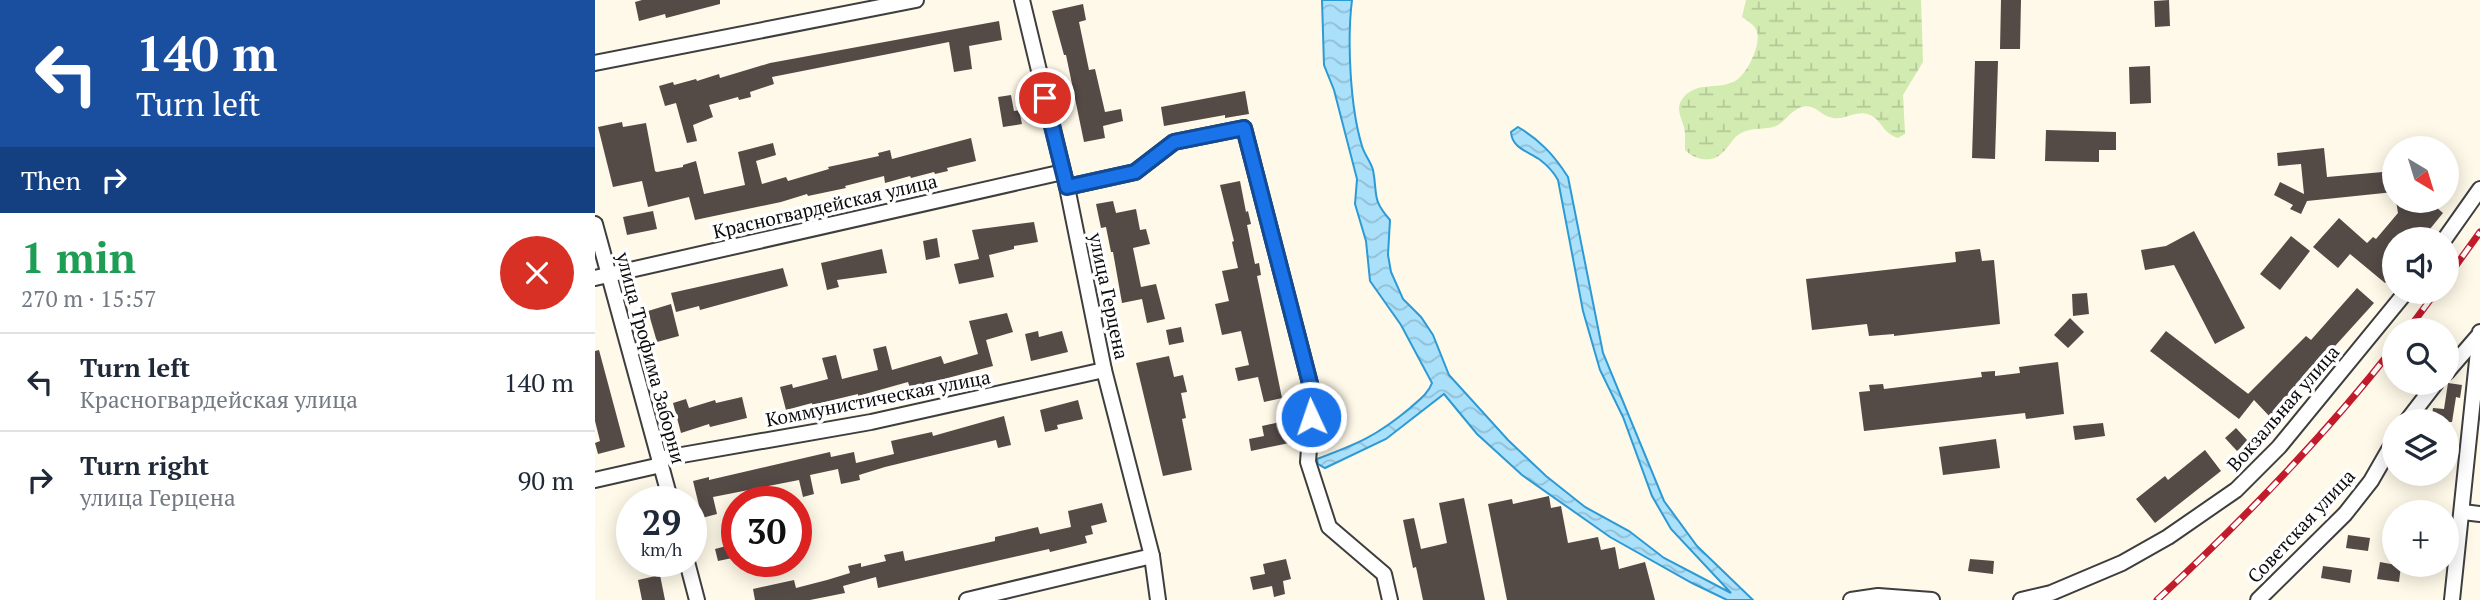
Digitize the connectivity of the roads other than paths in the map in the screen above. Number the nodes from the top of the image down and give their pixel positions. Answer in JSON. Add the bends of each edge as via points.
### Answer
{"nodes":[{"id":1,"x":916,"y":0,"type":"edge"},
{"id":2,"x":1022,"y":0,"type":"edge"},
{"id":3,"x":595,"y":63,"type":"edge"},
{"id":4,"x":1063,"y":172,"type":"junction"},
{"id":5,"x":1067,"y":187,"type":"junction"},
{"id":6,"x":2480,"y":189,"type":"edge"},
{"id":7,"x":595,"y":224,"type":"edge"},
{"id":8,"x":2453,"y":227,"type":"edge"},
{"id":9,"x":602,"y":276,"type":"edge"},
{"id":10,"x":2396,"y":304,"type":"edge"},
{"id":11,"x":2479,"y":334,"type":"edge"},
{"id":12,"x":2459,"y":358,"type":"edge"},
{"id":13,"x":1104,"y":370,"type":"junction"},
{"id":14,"x":2427,"y":395,"type":"edge"},
{"id":15,"x":2416,"y":409,"type":"edge"},
{"id":16,"x":660,"y":462,"type":"junction"},
{"id":17,"x":2382,"y":462,"type":"edge"},
{"id":18,"x":595,"y":480,"type":"edge"},
{"id":19,"x":667,"y":486,"type":"edge"},
{"id":20,"x":2463,"y":512,"type":"junction"},
{"id":21,"x":2480,"y":514,"type":"edge"},
{"id":22,"x":1152,"y":556,"type":"junction"},
{"id":23,"x":691,"y":577,"type":"edge"},
{"id":24,"x":697,"y":600,"type":"edge"},
{"id":25,"x":967,"y":600,"type":"edge"},
{"id":26,"x":1158,"y":600,"type":"edge"},
{"id":27,"x":1390,"y":600,"type":"edge"},
{"id":28,"x":1851,"y":600,"type":"edge"},
{"id":29,"x":1932,"y":600,"type":"edge"},
{"id":30,"x":2021,"y":600,"type":"edge"},
{"id":31,"x":2258,"y":600,"type":"edge"},
{"id":32,"x":2452,"y":600,"type":"edge"}],
"edges":[{"from":1,"to":3,"type":"street"},
{"from":2,"to":4,"type":"street","name":"улица Герцена"},
{"from":4,"to":5,"type":"street","name":"улица Герцена"},
{"from":4,"to":9,"type":"street","name":"Красногвардейская улица"},
{"from":5,"to":13,"type":"street","name":"улица Герцена"},
{"from":5,"to":27,"type":"street","via":[[1135,172],[1174,142],[1244,128],[1313,395],[1308,462],[1329,527],[1384,574]]},
{"from":6,"to":8,"type":"street"},
{"from":7,"to":9,"type":"street","name":"улица Трофима Заборни"},
{"from":9,"to":16,"type":"street","name":"улица Трофима Заборни"},
{"from":10,"to":30,"type":"street","name":"Вокзальная улица","via":[[2279,447],[2236,490],[2122,563],[2051,593]]},
{"from":11,"to":12,"type":"street"},
{"from":11,"to":20,"type":"street"},
{"from":13,"to":16,"type":"street","name":"Коммунистическая улица","via":[[871,422]]},
{"from":13,"to":22,"type":"street","name":"улица Герцена"},
{"from":14,"to":15,"type":"street"},
{"from":16,"to":18,"type":"street","name":"Коммунистическая улица"},
{"from":16,"to":19,"type":"street","name":"улица Трофима Заборни"},
{"from":17,"to":31,"type":"street","name":"Советская улица","via":[[2345,514]]},
{"from":20,"to":21,"type":"street"},
{"from":20,"to":32,"type":"street"},
{"from":22,"to":25,"type":"street"},
{"from":22,"to":26,"type":"street","name":"улица Герцена"},
{"from":23,"to":24,"type":"street"},
{"from":28,"to":29,"type":"street","via":[[1878,596]]}]}
